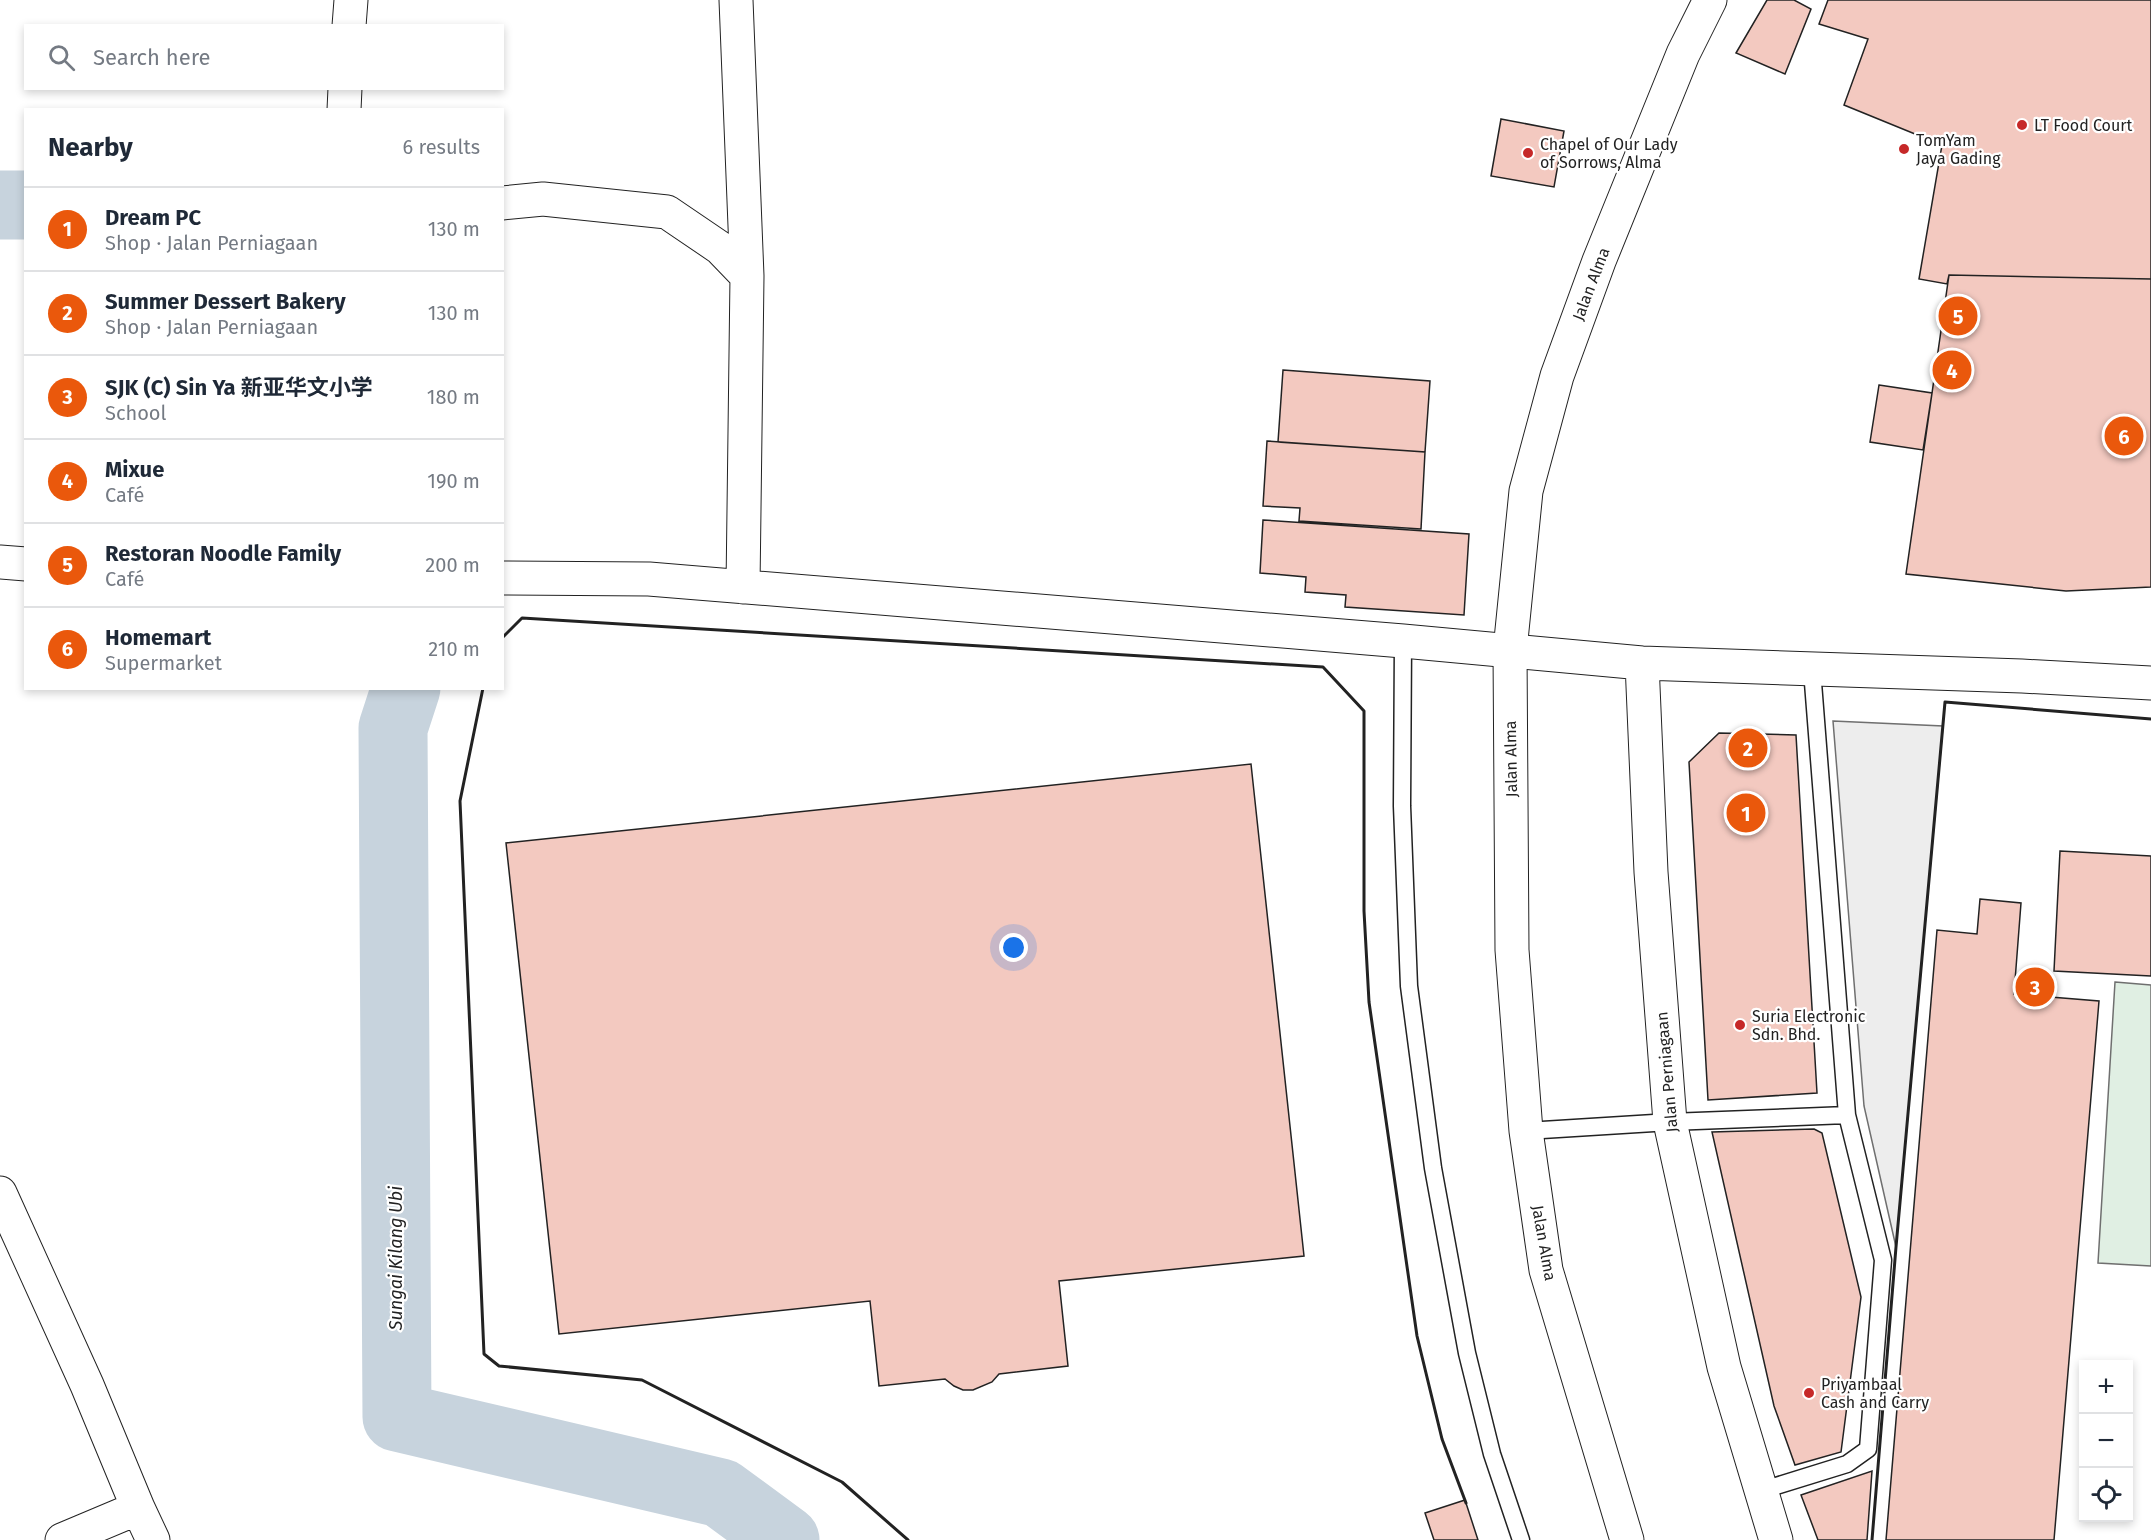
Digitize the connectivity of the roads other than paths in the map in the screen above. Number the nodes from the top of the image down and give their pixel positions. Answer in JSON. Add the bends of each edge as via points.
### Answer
{"nodes":[{"id":1,"x":351,"y":0,"type":"edge"},
{"id":2,"x":736,"y":0,"type":"edge"},
{"id":3,"x":1710,"y":0,"type":"edge"},
{"id":4,"x":349,"y":24,"type":"edge"},
{"id":5,"x":345,"y":90,"type":"edge"},
{"id":6,"x":344,"y":108,"type":"edge"},
{"id":7,"x":504,"y":203,"type":"edge"},
{"id":8,"x":747,"y":276,"type":"junction"},
{"id":9,"x":0,"y":562,"type":"edge"},
{"id":10,"x":24,"y":564,"type":"edge"},
{"id":11,"x":504,"y":578,"type":"edge"},
{"id":12,"x":743,"y":587,"type":"junction"},
{"id":13,"x":1403,"y":640,"type":"junction"},
{"id":14,"x":1510,"y":650,"type":"junction"},
{"id":15,"x":1642,"y":663,"type":"junction"},
{"id":16,"x":1812,"y":670,"type":"junction"},
{"id":17,"x":2151,"y":683,"type":"edge"},
{"id":18,"x":1847,"y":1115,"type":"junction"},
{"id":19,"x":1670,"y":1122,"type":"junction"},
{"id":20,"x":1526,"y":1131,"type":"junction"},
{"id":21,"x":0,"y":1193,"type":"edge"},
{"id":22,"x":1760,"y":1491,"type":"junction"},
{"id":23,"x":138,"y":1508,"type":"junction"},
{"id":24,"x":62,"y":1540,"type":"edge"},
{"id":25,"x":153,"y":1540,"type":"edge"},
{"id":26,"x":1521,"y":1540,"type":"edge"},
{"id":27,"x":1627,"y":1540,"type":"edge"},
{"id":28,"x":1776,"y":1540,"type":"edge"}],
"edges":[{"from":1,"to":4,"type":"street"},
{"from":2,"to":8,"type":"street"},
{"from":3,"to":14,"type":"street","name":"Jalan Alma","via":[[1683,54],[1557,376],[1526,491]]},
{"from":5,"to":6,"type":"street"},
{"from":7,"to":8,"type":"street","via":[[543,200],[667,212],[720,248]]},
{"from":8,"to":12,"type":"street"},
{"from":9,"to":10,"type":"street"},
{"from":11,"to":12,"type":"street","via":[[649,579]]},
{"from":12,"to":13,"type":"street"},
{"from":13,"to":14,"type":"street"},
{"from":13,"to":26,"type":"lane","via":[[1402,806],[1409,986],[1433,1168],[1467,1353],[1492,1454]]},
{"from":14,"to":15,"type":"street"},
{"from":14,"to":20,"type":"street","name":"Jalan Alma","via":[[1512,950]]},
{"from":15,"to":16,"type":"street"},
{"from":15,"to":19,"type":"street","name":"Jalan Perniagaan","via":[[1651,872]]},
{"from":16,"to":17,"type":"street"},
{"from":16,"to":18,"type":"lane"},
{"from":18,"to":19,"type":"lane"},
{"from":18,"to":22,"type":"lane","via":[[1883,1260],[1868,1449],[1847,1464]]},
{"from":19,"to":20,"type":"lane"},
{"from":19,"to":22,"type":"street","name":"Jalan Perniagaan","via":[[1724,1367]]},
{"from":20,"to":27,"type":"street","name":"Jalan Alma","via":[[1546,1270]]},
{"from":21,"to":23,"type":"street"},
{"from":22,"to":28,"type":"street","name":"Jalan Perniagaan"},
{"from":23,"to":24,"type":"street"},
{"from":23,"to":25,"type":"street"}]}
